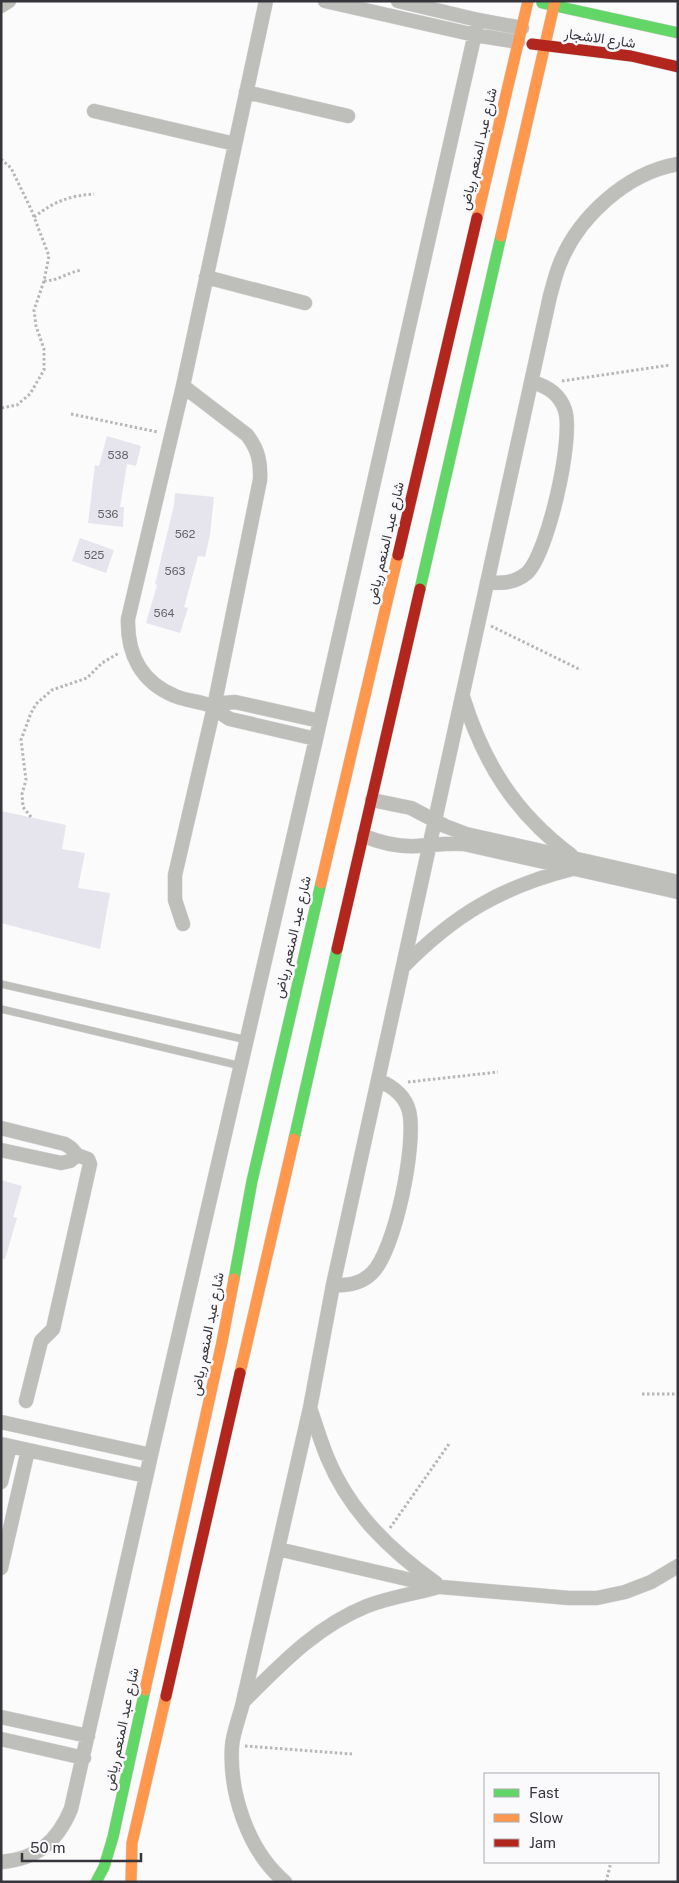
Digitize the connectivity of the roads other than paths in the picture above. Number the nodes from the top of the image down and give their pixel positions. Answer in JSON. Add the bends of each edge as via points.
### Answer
{"nodes":[{"id":1,"x":9,"y":1,"type":"edge"},
{"id":2,"x":266,"y":1,"type":"edge"},
{"id":3,"x":325,"y":1,"type":"edge"},
{"id":4,"x":398,"y":1,"type":"edge"},
{"id":5,"x":528,"y":1,"type":"edge"},
{"id":6,"x":536,"y":1,"type":"edge"},
{"id":7,"x":554,"y":3,"type":"edge"},
{"id":8,"x":1,"y":6,"type":"edge"},
{"id":9,"x":478,"y":20,"type":"junction"},
{"id":10,"x":522,"y":28,"type":"junction"},
{"id":11,"x":678,"y":33,"type":"edge"},
{"id":12,"x":475,"y":35,"type":"junction"},
{"id":13,"x":518,"y":42,"type":"junction"},
{"id":14,"x":545,"y":45,"type":"junction"},
{"id":15,"x":678,"y":67,"type":"edge"},
{"id":16,"x":246,"y":92,"type":"junction"},
{"id":17,"x":94,"y":111,"type":"dead end"},
{"id":18,"x":348,"y":116,"type":"dead end"},
{"id":19,"x":235,"y":144,"type":"junction"},
{"id":20,"x":678,"y":164,"type":"edge"},
{"id":21,"x":206,"y":277,"type":"junction"},
{"id":22,"x":305,"y":303,"type":"dead end"},
{"id":23,"x":536,"y":383,"type":"junction"},
{"id":24,"x":183,"y":386,"type":"junction"},
{"id":25,"x":487,"y":582,"type":"junction"},
{"id":26,"x":462,"y":696,"type":"junction"},
{"id":27,"x":214,"y":707,"type":"junction"},
{"id":28,"x":320,"y":721,"type":"junction"},
{"id":29,"x":316,"y":739,"type":"junction"},
{"id":30,"x":341,"y":794,"type":"junction"},
{"id":31,"x":372,"y":800,"type":"junction"},
{"id":32,"x":435,"y":820,"type":"junction"},
{"id":33,"x":333,"y":828,"type":"junction"},
{"id":34,"x":364,"y":836,"type":"junction"},
{"id":35,"x":430,"y":845,"type":"junction"},
{"id":36,"x":575,"y":864,"type":"junction"},
{"id":37,"x":642,"y":879,"type":"junction"},
{"id":38,"x":678,"y":882,"type":"edge"},
{"id":39,"x":678,"y":892,"type":"edge"},
{"id":40,"x":183,"y":924,"type":"dead end"},
{"id":41,"x":402,"y":968,"type":"junction"},
{"id":42,"x":1,"y":984,"type":"edge"},
{"id":43,"x":1,"y":1009,"type":"edge"},
{"id":44,"x":247,"y":1040,"type":"junction"},
{"id":45,"x":241,"y":1066,"type":"junction"},
{"id":46,"x":383,"y":1082,"type":"junction"},
{"id":47,"x":1,"y":1128,"type":"edge"},
{"id":48,"x":1,"y":1150,"type":"edge"},
{"id":49,"x":76,"y":1155,"type":"junction"},
{"id":50,"x":333,"y":1285,"type":"junction"},
{"id":51,"x":26,"y":1401,"type":"dead end"},
{"id":52,"x":310,"y":1408,"type":"junction"},
{"id":53,"x":1,"y":1422,"type":"edge"},
{"id":54,"x":5,"y":1445,"type":"edge"},
{"id":55,"x":28,"y":1450,"type":"junction"},
{"id":56,"x":151,"y":1455,"type":"junction"},
{"id":57,"x":146,"y":1476,"type":"junction"},
{"id":58,"x":1,"y":1482,"type":"edge"},
{"id":59,"x":278,"y":1549,"type":"junction"},
{"id":60,"x":678,"y":1566,"type":"edge"},
{"id":61,"x":1,"y":1568,"type":"edge"},
{"id":62,"x":441,"y":1587,"type":"junction"},
{"id":63,"x":244,"y":1702,"type":"junction"},
{"id":64,"x":1,"y":1717,"type":"edge"},
{"id":65,"x":88,"y":1736,"type":"junction"},
{"id":66,"x":1,"y":1738,"type":"edge"},
{"id":67,"x":84,"y":1758,"type":"junction"},
{"id":68,"x":1,"y":1862,"type":"edge"},
{"id":69,"x":96,"y":1882,"type":"edge"},
{"id":70,"x":131,"y":1882,"type":"edge"},
{"id":71,"x":285,"y":1882,"type":"edge"}],
"edges":[{"from":1,"to":8,"type":"street"},
{"from":2,"to":16,"type":"street"},
{"from":3,"to":12,"type":"street"},
{"from":4,"to":9,"type":"street"},
{"from":5,"to":10,"type":"street","name":"شارع عبد المنعم رياض"},
{"from":6,"to":7,"type":"street","name":"شارع الاشجار"},
{"from":7,"to":11,"type":"street","name":"شارع الاشجار"},
{"from":7,"to":14,"type":"street"},
{"from":9,"to":10,"type":"street"},
{"from":9,"to":12,"type":"street"},
{"from":10,"to":13,"type":"street","name":"شارع عبد المنعم رياض"},
{"from":12,"to":13,"type":"street"},
{"from":12,"to":28,"type":"street"},
{"from":13,"to":14,"type":"street","name":"شارع الاشجار"},
{"from":13,"to":30,"type":"street","name":"شارع عبد المنعم رياض"},
{"from":14,"to":15,"type":"street","name":"شارع الاشجار","via":[[631,56]]},
{"from":14,"to":31,"type":"street"},
{"from":16,"to":18,"type":"street"},
{"from":16,"to":19,"type":"street"},
{"from":17,"to":19,"type":"street"},
{"from":19,"to":21,"type":"street"},
{"from":20,"to":23,"type":"street","via":[[644,175],[617,191],[593,212],[574,237],[559,265],[550,296]]},
{"from":21,"to":22,"type":"street"},
{"from":21,"to":24,"type":"street"},
{"from":23,"to":25,"type":"street"},
{"from":23,"to":25,"type":"street","via":[[556,395],[566,413],[562,474],[555,504],[546,534],[528,571],[509,583]]},
{"from":24,"to":27,"type":"street","via":[[247,435],[254,445],[261,468]]},
{"from":24,"to":27,"type":"street","via":[[128,619],[130,647],[142,672],[163,690]]},
{"from":25,"to":26,"type":"street"},
{"from":26,"to":32,"type":"street"},
{"from":26,"to":36,"type":"street","via":[[482,750],[496,776],[532,821]]},
{"from":27,"to":28,"type":"street","via":[[235,702]]},
{"from":27,"to":29,"type":"street","via":[[230,719]]},
{"from":27,"to":40,"type":"street","via":[[175,875],[175,900]]},
{"from":28,"to":29,"type":"street"},
{"from":29,"to":44,"type":"street"},
{"from":30,"to":31,"type":"street"},
{"from":30,"to":33,"type":"street","name":"شارع عبد المنعم رياض"},
{"from":31,"to":32,"type":"street","via":[[411,808]]},
{"from":31,"to":34,"type":"street"},
{"from":32,"to":35,"type":"street"},
{"from":32,"to":36,"type":"street","via":[[466,834]]},
{"from":33,"to":34,"type":"street"},
{"from":33,"to":69,"type":"street","name":"شارع عبد المنعم رياض","via":[[252,1181],[220,1350],[113,1837]]},
{"from":34,"to":35,"type":"street","via":[[403,846]]},
{"from":34,"to":70,"type":"street","via":[[132,1842]]},
{"from":35,"to":36,"type":"street","via":[[464,844]]},
{"from":35,"to":41,"type":"street"},
{"from":36,"to":37,"type":"street"},
{"from":36,"to":41,"type":"street","via":[[493,897],[444,928]]},
{"from":37,"to":38,"type":"street"},
{"from":37,"to":39,"type":"street"},
{"from":41,"to":46,"type":"street"},
{"from":42,"to":44,"type":"lane"},
{"from":43,"to":45,"type":"lane"},
{"from":44,"to":45,"type":"street"},
{"from":45,"to":56,"type":"street"},
{"from":46,"to":50,"type":"street"},
{"from":46,"to":50,"type":"street","via":[[402,1096],[410,1112],[406,1174],[400,1205],[391,1235],[373,1272],[354,1284]]},
{"from":47,"to":49,"type":"street","via":[[65,1144]]},
{"from":48,"to":49,"type":"street","via":[[61,1163]]},
{"from":49,"to":51,"type":"street","via":[[88,1160],[90,1167],[53,1328],[41,1341]]},
{"from":50,"to":52,"type":"street"},
{"from":52,"to":59,"type":"street"},
{"from":52,"to":62,"type":"street","via":[[328,1460],[351,1502],[382,1539]]},
{"from":53,"to":56,"type":"street"},
{"from":54,"to":55,"type":"street"},
{"from":54,"to":58,"type":"street"},
{"from":55,"to":57,"type":"street"},
{"from":55,"to":61,"type":"street"},
{"from":56,"to":57,"type":"street"},
{"from":57,"to":65,"type":"street"},
{"from":59,"to":62,"type":"street"},
{"from":59,"to":63,"type":"street"},
{"from":60,"to":62,"type":"street","via":[[651,1582],[597,1598]]},
{"from":62,"to":63,"type":"street","via":[[368,1606],[332,1624],[299,1648]]},
{"from":63,"to":71,"type":"street","via":[[232,1745],[233,1782],[242,1818],[258,1851]]},
{"from":64,"to":65,"type":"street"},
{"from":65,"to":67,"type":"street"},
{"from":66,"to":67,"type":"street"},
{"from":67,"to":68,"type":"street","via":[[71,1810],[56,1837],[30,1856]]}]}
